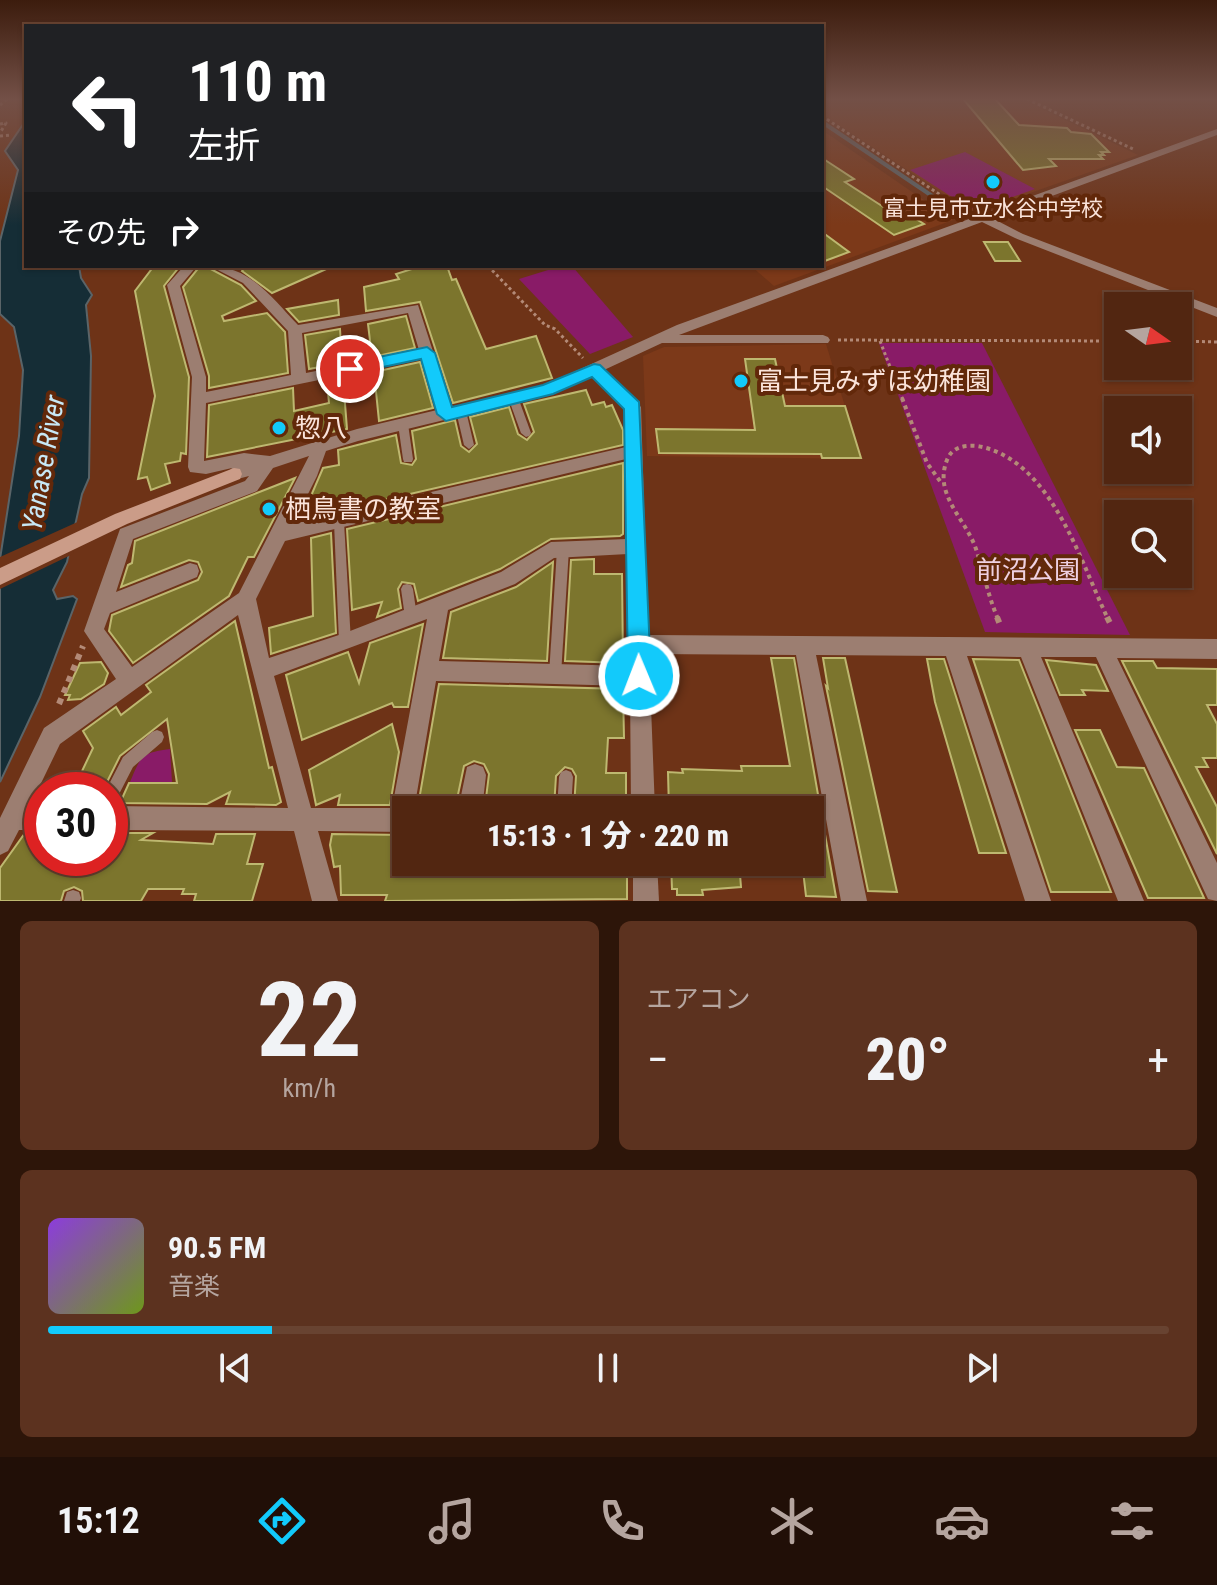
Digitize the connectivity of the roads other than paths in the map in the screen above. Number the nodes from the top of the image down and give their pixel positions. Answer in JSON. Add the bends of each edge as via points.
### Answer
{"nodes":[{"id":1,"x":1193,"y":141,"type":"edge"},
{"id":2,"x":978,"y":221,"type":"junction"},
{"id":3,"x":189,"y":268,"type":"edge"},
{"id":4,"x":220,"y":268,"type":"edge"},
{"id":5,"x":1217,"y":313,"type":"edge"},
{"id":6,"x":295,"y":330,"type":"junction"},
{"id":7,"x":656,"y":339,"type":"junction"},
{"id":8,"x":823,"y":340,"type":"road end"},
{"id":9,"x":427,"y":353,"type":"junction"},
{"id":10,"x":594,"y":369,"type":"junction"},
{"id":11,"x":299,"y":379,"type":"junction"},
{"id":12,"x":200,"y":399,"type":"junction"},
{"id":13,"x":514,"y":400,"type":"junction"},
{"id":14,"x":453,"y":413,"type":"junction"},
{"id":15,"x":403,"y":424,"type":"junction"},
{"id":16,"x":526,"y":433,"type":"dead end"},
{"id":17,"x":469,"y":445,"type":"dead end"},
{"id":18,"x":318,"y":446,"type":"junction"},
{"id":19,"x":634,"y":451,"type":"junction"},
{"id":20,"x":408,"y":459,"type":"dead end"},
{"id":21,"x":268,"y":462,"type":"junction"},
{"id":22,"x":234,"y":474,"type":"joint"},
{"id":23,"x":339,"y":522,"type":"junction"},
{"id":24,"x":279,"y":535,"type":"junction"},
{"id":25,"x":636,"y":546,"type":"junction"},
{"id":26,"x":563,"y":549,"type":"junction"},
{"id":27,"x":190,"y":571,"type":"dead end"},
{"id":28,"x":0,"y":577,"type":"edge"},
{"id":29,"x":407,"y":589,"type":"dead end"},
{"id":30,"x":246,"y":599,"type":"junction"},
{"id":31,"x":439,"y":606,"type":"junction"},
{"id":32,"x":102,"y":607,"type":"junction"},
{"id":33,"x":411,"y":617,"type":"junction"},
{"id":34,"x":345,"y":642,"type":"junction"},
{"id":35,"x":639,"y":644,"type":"junction"},
{"id":36,"x":804,"y":644,"type":"junction"},
{"id":37,"x":953,"y":646,"type":"junction"},
{"id":38,"x":1018,"y":646,"type":"junction"},
{"id":39,"x":1111,"y":647,"type":"junction"},
{"id":40,"x":1217,"y":649,"type":"edge"},
{"id":41,"x":262,"y":670,"type":"junction"},
{"id":42,"x":428,"y":671,"type":"junction"},
{"id":43,"x":555,"y":675,"type":"junction"},
{"id":44,"x":639,"y":676,"type":"junction"},
{"id":45,"x":129,"y":680,"type":"junction"},
{"id":46,"x":157,"y":737,"type":"dead end"},
{"id":47,"x":123,"y":772,"type":"edge"},
{"id":48,"x":475,"y":775,"type":"dead end"},
{"id":49,"x":566,"y":777,"type":"dead end"},
{"id":50,"x":408,"y":796,"type":"edge"},
{"id":51,"x":472,"y":796,"type":"edge"},
{"id":52,"x":565,"y":796,"type":"edge"},
{"id":53,"x":643,"y":796,"type":"edge"},
{"id":54,"x":14,"y":818,"type":"junction"},
{"id":55,"x":24,"y":818,"type":"edge"},
{"id":56,"x":128,"y":818,"type":"edge"},
{"id":57,"x":304,"y":818,"type":"junction"},
{"id":58,"x":392,"y":820,"type":"edge"},
{"id":59,"x":0,"y":843,"type":"edge"},
{"id":60,"x":645,"y":876,"type":"edge"},
{"id":61,"x":1217,"y":890,"type":"edge"},
{"id":62,"x":325,"y":901,"type":"edge"},
{"id":63,"x":646,"y":901,"type":"edge"},
{"id":64,"x":854,"y":901,"type":"edge"},
{"id":65,"x":1038,"y":901,"type":"edge"},
{"id":66,"x":1131,"y":901,"type":"edge"}],
"edges":[{"from":1,"to":2,"type":"street"},
{"from":2,"to":5,"type":"street"},
{"from":2,"to":7,"type":"street"},
{"from":3,"to":12,"type":"street","via":[[173,285],[199,377]]},
{"from":4,"to":6,"type":"street","via":[[247,280]]},
{"from":6,"to":9,"type":"street","via":[[413,308]]},
{"from":6,"to":11,"type":"street"},
{"from":7,"to":8,"type":"street"},
{"from":7,"to":10,"type":"street"},
{"from":9,"to":11,"type":"street"},
{"from":9,"to":14,"type":"street"},
{"from":10,"to":13,"type":"street"},
{"from":10,"to":19,"type":"street","via":[[633,407]]},
{"from":11,"to":12,"type":"street"},
{"from":12,"to":21,"type":"street","via":[[196,467],[244,459]]},
{"from":13,"to":14,"type":"street"},
{"from":13,"to":16,"type":"lane"},
{"from":14,"to":15,"type":"street"},
{"from":14,"to":17,"type":"lane"},
{"from":15,"to":18,"type":"street"},
{"from":15,"to":20,"type":"lane"},
{"from":18,"to":21,"type":"street"},
{"from":18,"to":24,"type":"street"},
{"from":19,"to":23,"type":"street"},
{"from":19,"to":25,"type":"street"},
{"from":21,"to":22,"type":"street"},
{"from":21,"to":32,"type":"street","via":[[251,486],[126,534]]},
{"from":22,"to":28,"type":"street","via":[[121,519]]},
{"from":23,"to":24,"type":"street"},
{"from":23,"to":34,"type":"lane"},
{"from":24,"to":30,"type":"street"},
{"from":25,"to":26,"type":"street"},
{"from":25,"to":35,"type":"street"},
{"from":26,"to":31,"type":"street","via":[[551,550],[508,578]]},
{"from":26,"to":43,"type":"lane"},
{"from":27,"to":32,"type":"street"},
{"from":29,"to":33,"type":"lane"},
{"from":30,"to":41,"type":"street"},
{"from":30,"to":45,"type":"street"},
{"from":31,"to":33,"type":"street"},
{"from":31,"to":42,"type":"street"},
{"from":32,"to":45,"type":"street","via":[[94,631]]},
{"from":33,"to":34,"type":"street"},
{"from":34,"to":41,"type":"street"},
{"from":35,"to":36,"type":"street"},
{"from":35,"to":44,"type":"street"},
{"from":36,"to":37,"type":"street"},
{"from":36,"to":64,"type":"street"},
{"from":37,"to":38,"type":"street"},
{"from":37,"to":65,"type":"street"},
{"from":38,"to":39,"type":"street"},
{"from":38,"to":66,"type":"street"},
{"from":39,"to":40,"type":"street"},
{"from":39,"to":61,"type":"street"},
{"from":41,"to":57,"type":"street"},
{"from":42,"to":43,"type":"street"},
{"from":42,"to":50,"type":"street"},
{"from":43,"to":44,"type":"street"},
{"from":44,"to":53,"type":"street"},
{"from":45,"to":54,"type":"street","via":[[52,736]]},
{"from":46,"to":47,"type":"lane"},
{"from":48,"to":51,"type":"street"},
{"from":49,"to":52,"type":"lane"},
{"from":54,"to":55,"type":"street"},
{"from":54,"to":59,"type":"street"},
{"from":56,"to":57,"type":"street"},
{"from":57,"to":58,"type":"street"},
{"from":57,"to":62,"type":"street"},
{"from":60,"to":63,"type":"street"}]}
